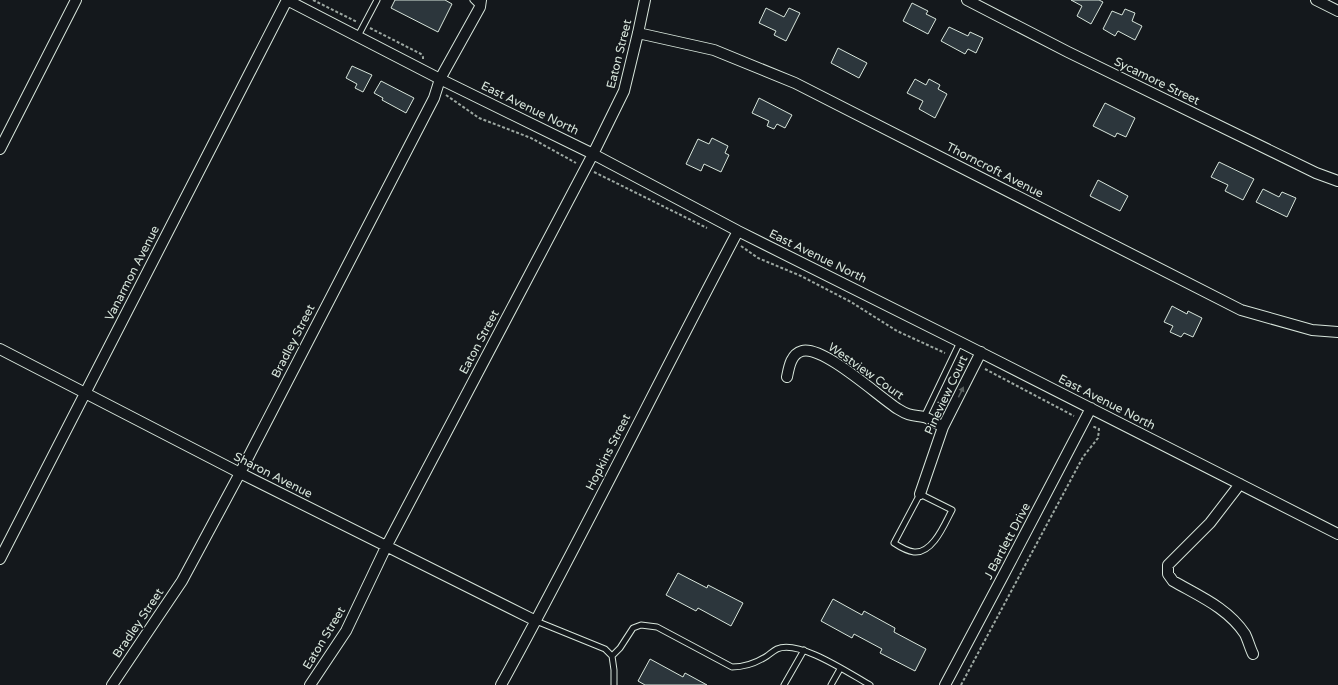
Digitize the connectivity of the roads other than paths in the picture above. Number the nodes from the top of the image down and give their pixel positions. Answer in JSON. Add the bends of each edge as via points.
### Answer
{"nodes":[{"id":1,"x":76,"y":0,"type":"edge"},
{"id":2,"x":287,"y":0,"type":"edge"},
{"id":3,"x":376,"y":0,"type":"edge"},
{"id":4,"x":645,"y":0,"type":"edge"},
{"id":5,"x":967,"y":0,"type":"edge"},
{"id":6,"x":1316,"y":0,"type":"edge"},
{"id":7,"x":478,"y":2,"type":"edge"},
{"id":8,"x":1338,"y":11,"type":"edge"},
{"id":9,"x":638,"y":33,"type":"junction"},
{"id":10,"x":358,"y":36,"type":"junction"},
{"id":11,"x":440,"y":79,"type":"junction"},
{"id":12,"x":0,"y":149,"type":"edge"},
{"id":13,"x":593,"y":154,"type":"junction"},
{"id":14,"x":1338,"y":181,"type":"edge"},
{"id":15,"x":738,"y":231,"type":"junction"},
{"id":16,"x":1338,"y":332,"type":"edge"},
{"id":17,"x":960,"y":342,"type":"junction"},
{"id":18,"x":0,"y":348,"type":"edge"},
{"id":19,"x":981,"y":352,"type":"junction"},
{"id":20,"x":787,"y":376,"type":"dead end"},
{"id":21,"x":85,"y":393,"type":"junction"},
{"id":22,"x":1091,"y":408,"type":"junction"},
{"id":23,"x":924,"y":417,"type":"junction"},
{"id":24,"x":943,"y":427,"type":"junction"},
{"id":25,"x":240,"y":474,"type":"junction"},
{"id":26,"x":1240,"y":484,"type":"junction"},
{"id":27,"x":920,"y":494,"type":"junction"},
{"id":28,"x":1338,"y":534,"type":"edge"},
{"id":29,"x":386,"y":546,"type":"junction"},
{"id":30,"x":0,"y":559,"type":"edge"},
{"id":31,"x":536,"y":621,"type":"junction"},
{"id":32,"x":804,"y":650,"type":"junction"},
{"id":33,"x":1253,"y":654,"type":"dead end"},
{"id":34,"x":612,"y":656,"type":"junction"},
{"id":35,"x":840,"y":669,"type":"junction"},
{"id":36,"x":112,"y":685,"type":"edge"},
{"id":37,"x":310,"y":685,"type":"edge"},
{"id":38,"x":501,"y":685,"type":"edge"},
{"id":39,"x":614,"y":685,"type":"edge"},
{"id":40,"x":784,"y":685,"type":"edge"},
{"id":41,"x":832,"y":685,"type":"edge"},
{"id":42,"x":870,"y":685,"type":"edge"},
{"id":43,"x":945,"y":685,"type":"edge"}],
"edges":[{"from":1,"to":12,"type":"street"},
{"from":2,"to":10,"type":"street","name":"East Avenue North"},
{"from":2,"to":21,"type":"street","name":"Vanarmon Avenue"},
{"from":3,"to":10,"type":"lane"},
{"from":4,"to":9,"type":"street","name":"Eaton Street"},
{"from":5,"to":14,"type":"street","name":"Sycamore Street","via":[[1309,170]]},
{"from":6,"to":8,"type":"street"},
{"from":7,"to":11,"type":"street","name":"Bradley Street"},
{"from":9,"to":13,"type":"street","name":"Eaton Street","via":[[624,91]]},
{"from":9,"to":16,"type":"street","name":"Thorncroft Avenue","via":[[714,50],[795,83],[1240,310],[1312,330]]},
{"from":10,"to":11,"type":"street","name":"East Avenue North"},
{"from":11,"to":13,"type":"street","name":"East Avenue North"},
{"from":11,"to":25,"type":"street","name":"Bradley Street","via":[[434,98]]},
{"from":13,"to":15,"type":"street","name":"East Avenue North"},
{"from":13,"to":29,"type":"street","name":"Eaton Street"},
{"from":15,"to":17,"type":"street","name":"East Avenue North"},
{"from":15,"to":31,"type":"street","name":"Hopkins Street"},
{"from":17,"to":19,"type":"street","name":"East Avenue North"},
{"from":17,"to":23,"type":"lane"},
{"from":18,"to":21,"type":"street","name":"Sharon Avenue"},
{"from":19,"to":22,"type":"street","name":"East Avenue North"},
{"from":24,"to":19,"type":"street","name":"Pineview Court","one_way":true},
{"from":20,"to":23,"type":"street","name":"Westview Court","via":[[796,354],[809,351],[835,363],[903,412],[911,416]]},
{"from":21,"to":25,"type":"street","name":"Sharon Avenue"},
{"from":21,"to":30,"type":"street","name":"Vanarmon Avenue"},
{"from":22,"to":26,"type":"street","name":"East Avenue North"},
{"from":22,"to":43,"type":"street","name":"J Bartlett Drive"},
{"from":23,"to":24,"type":"street","name":"Westview Court"},
{"from":24,"to":27,"type":"street","name":"Pineview Court"},
{"from":25,"to":29,"type":"street","name":"Sharon Avenue"},
{"from":25,"to":36,"type":"street","name":"Bradley Street","via":[[182,581]]},
{"from":26,"to":28,"type":"street","name":"East Avenue North"},
{"from":26,"to":33,"type":"street","via":[[1210,523],[1168,565],[1168,574],[1172,581],[1220,607],[1235,620],[1246,635]]},
{"from":27,"to":27,"type":"lane","via":[[952,510],[930,547],[922,552],[915,552],[894,543]]},
{"from":29,"to":31,"type":"street","name":"Sharon Avenue"},
{"from":29,"to":37,"type":"street","name":"Eaton Street","via":[[346,631]]},
{"from":31,"to":34,"type":"lane","via":[[605,649]]},
{"from":31,"to":38,"type":"street","name":"Hopkins Street"},
{"from":32,"to":34,"type":"lane","via":[[790,647],[777,649],[752,664],[732,667],[657,627],[641,625],[632,628]]},
{"from":32,"to":35,"type":"lane"},
{"from":32,"to":40,"type":"lane"},
{"from":34,"to":39,"type":"lane"},
{"from":35,"to":41,"type":"lane"},
{"from":35,"to":42,"type":"lane"}]}
